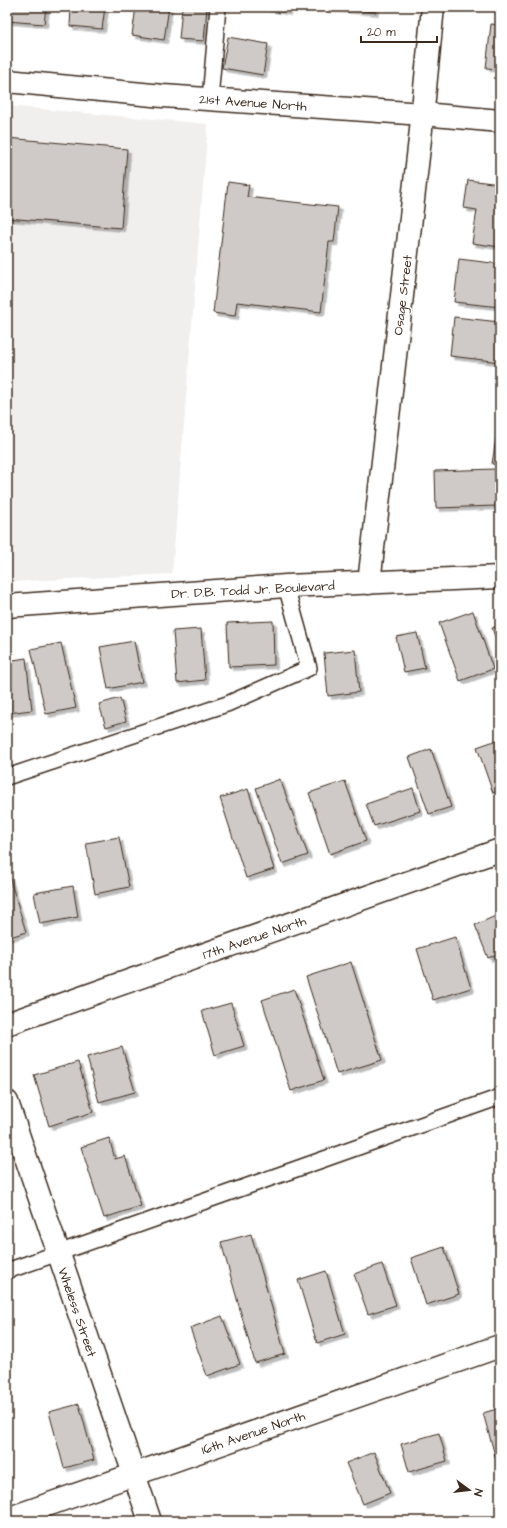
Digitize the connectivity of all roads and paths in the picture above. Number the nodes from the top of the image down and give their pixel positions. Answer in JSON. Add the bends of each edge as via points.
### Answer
{"nodes":[{"id":1,"x":218,"y":7,"type":"edge"},
{"id":2,"x":433,"y":7,"type":"edge"},
{"id":3,"x":7,"y":81,"type":"edge"},
{"id":4,"x":210,"y":99,"type":"junction"},
{"id":5,"x":423,"y":114,"type":"junction"},
{"id":6,"x":500,"y":121,"type":"edge"},
{"id":7,"x":500,"y":577,"type":"edge"},
{"id":8,"x":369,"y":583,"type":"junction"},
{"id":9,"x":286,"y":586,"type":"junction"},
{"id":10,"x":7,"y":606,"type":"edge"},
{"id":11,"x":7,"y":777,"type":"edge"},
{"id":12,"x":500,"y":850,"type":"edge"},
{"id":13,"x":7,"y":1024,"type":"edge"},
{"id":14,"x":500,"y":1097,"type":"edge"},
{"id":15,"x":7,"y":1102,"type":"edge"},
{"id":16,"x":58,"y":1252,"type":"junction"},
{"id":17,"x":7,"y":1271,"type":"edge"},
{"id":18,"x":500,"y":1346,"type":"edge"},
{"id":19,"x":134,"y":1474,"type":"junction"},
{"id":20,"x":7,"y":1519,"type":"edge"},
{"id":21,"x":150,"y":1521,"type":"edge"}],
"edges":[{"from":1,"to":4,"type":"lane"},
{"from":2,"to":5,"type":"street","name":"Osage Street"},
{"from":3,"to":4,"type":"street","name":"21st Avenue North"},
{"from":4,"to":5,"type":"street","name":"21st Avenue North"},
{"from":5,"to":6,"type":"street","name":"21st Avenue North"},
{"from":5,"to":8,"type":"street","name":"Osage Street"},
{"from":7,"to":8,"type":"street","name":"Dr. D.B. Todd Jr. Boulevard"},
{"from":8,"to":9,"type":"street","name":"Dr. D.B. Todd Jr. Boulevard"},
{"from":9,"to":10,"type":"street","name":"Dr. D.B. Todd Jr. Boulevard"},
{"from":9,"to":11,"type":"lane","via":[[309,668],[228,704]]},
{"from":12,"to":13,"type":"street","name":"17th Avenue North"},
{"from":14,"to":16,"type":"lane"},
{"from":15,"to":16,"type":"street","name":"Wheless Street"},
{"from":16,"to":17,"type":"lane"},
{"from":16,"to":19,"type":"street","name":"Wheless Street"},
{"from":18,"to":19,"type":"street","name":"16th Avenue North"},
{"from":19,"to":20,"type":"street","name":"16th Avenue North"},
{"from":19,"to":21,"type":"street","name":"Wheless Street"}]}
